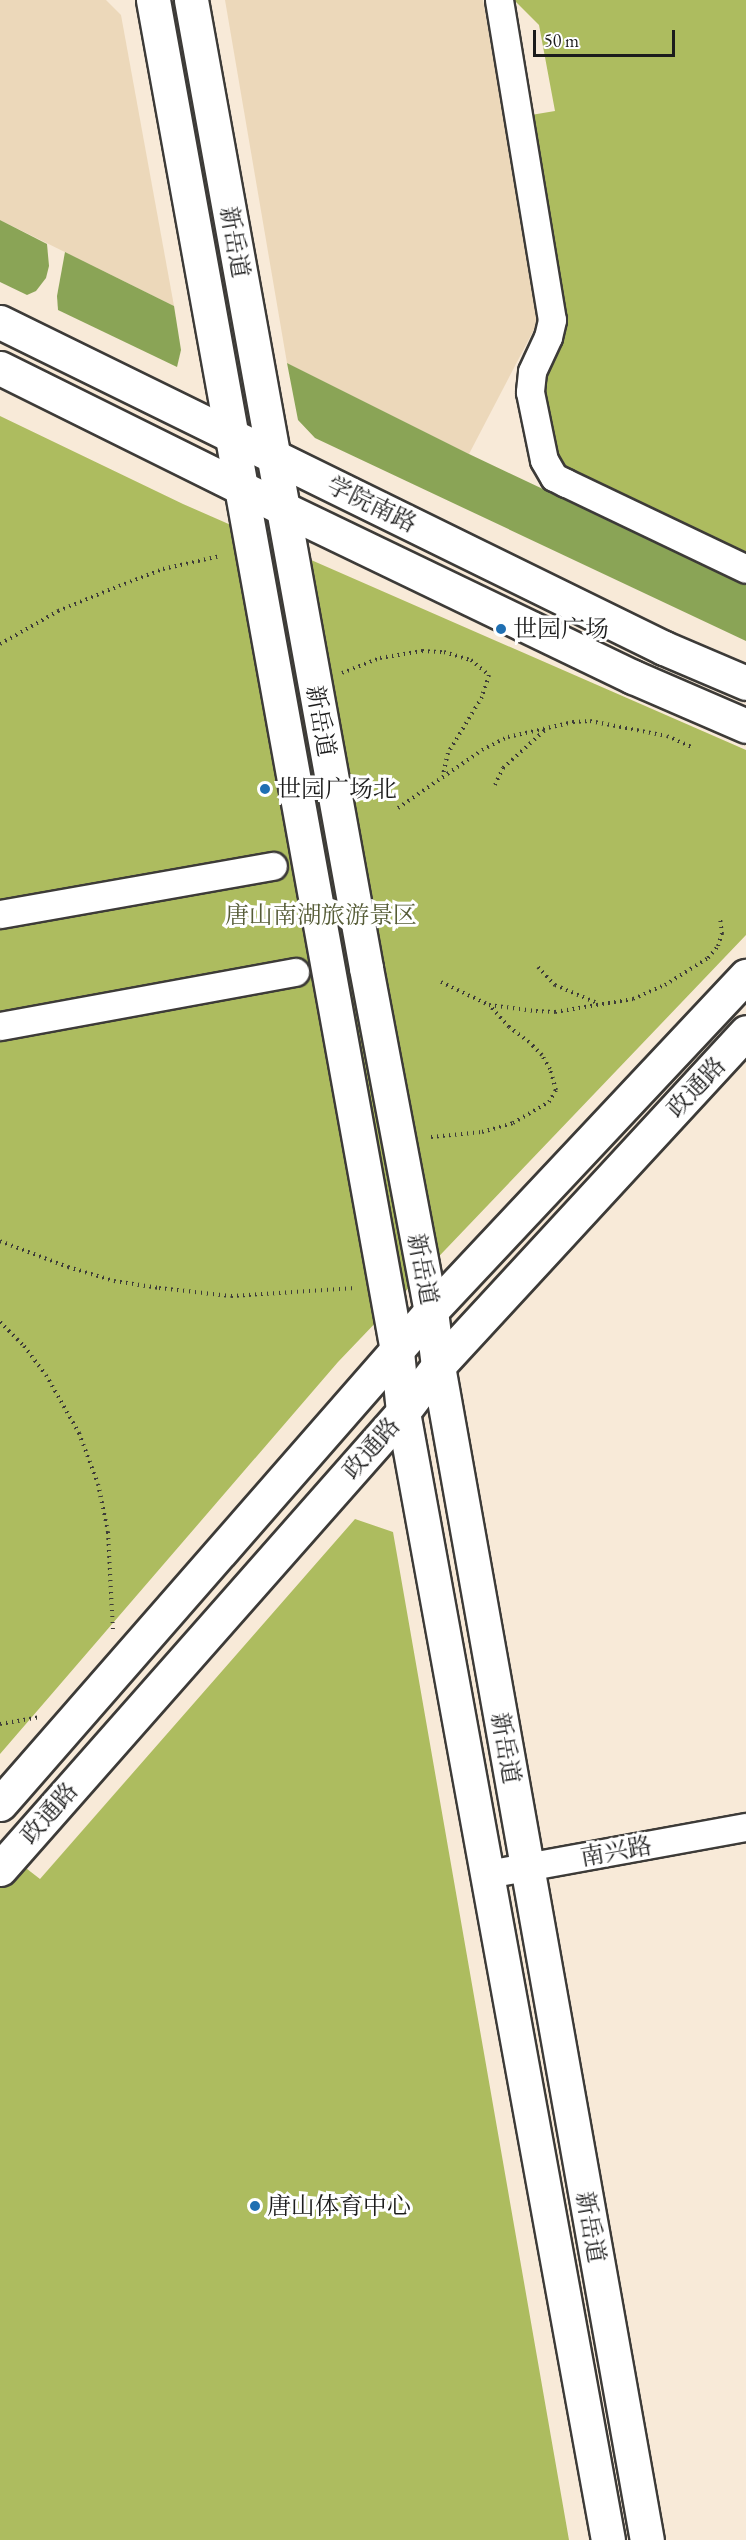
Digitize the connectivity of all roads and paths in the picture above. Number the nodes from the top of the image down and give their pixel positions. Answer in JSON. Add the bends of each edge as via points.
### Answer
{"nodes":[{"id":1,"x":153,"y":0,"type":"edge"},
{"id":2,"x":191,"y":0,"type":"edge"},
{"id":3,"x":499,"y":0,"type":"edge"},
{"id":4,"x":0,"y":322,"type":"edge"},
{"id":5,"x":0,"y":368,"type":"edge"},
{"id":6,"x":230,"y":435,"type":"junction"},
{"id":7,"x":273,"y":455,"type":"junction"},
{"id":8,"x":240,"y":485,"type":"junction"},
{"id":9,"x":282,"y":508,"type":"junction"},
{"id":10,"x":220,"y":556,"type":"dead end"},
{"id":11,"x":746,"y":569,"type":"edge"},
{"id":12,"x":0,"y":644,"type":"edge"},
{"id":13,"x":342,"y":673,"type":"dead end"},
{"id":14,"x":746,"y":683,"type":"edge"},
{"id":15,"x":746,"y":726,"type":"edge"},
{"id":16,"x":546,"y":730,"type":"junction"},
{"id":17,"x":692,"y":747,"type":"dead end"},
{"id":18,"x":442,"y":775,"type":"junction"},
{"id":19,"x":495,"y":784,"type":"dead end"},
{"id":20,"x":398,"y":808,"type":"dead end"},
{"id":21,"x":273,"y":866,"type":"dead end"},
{"id":22,"x":0,"y":914,"type":"edge"},
{"id":23,"x":720,"y":918,"type":"dead end"},
{"id":24,"x":538,"y":967,"type":"dead end"},
{"id":25,"x":295,"y":972,"type":"dead end"},
{"id":26,"x":746,"y":976,"type":"edge"},
{"id":27,"x":441,"y":982,"type":"dead end"},
{"id":28,"x":598,"y":1004,"type":"junction"},
{"id":29,"x":489,"y":1005,"type":"junction"},
{"id":30,"x":0,"y":1026,"type":"edge"},
{"id":31,"x":746,"y":1032,"type":"edge"},
{"id":32,"x":431,"y":1137,"type":"dead end"},
{"id":33,"x":0,"y":1241,"type":"edge"},
{"id":34,"x":356,"y":1288,"type":"dead end"},
{"id":35,"x":431,"y":1311,"type":"junction"},
{"id":36,"x":0,"y":1322,"type":"edge"},
{"id":37,"x":397,"y":1351,"type":"junction"},
{"id":38,"x":438,"y":1366,"type":"junction"},
{"id":39,"x":403,"y":1412,"type":"junction"},
{"id":40,"x":113,"y":1630,"type":"dead end"},
{"id":41,"x":40,"y":1717,"type":"dead end"},
{"id":42,"x":0,"y":1724,"type":"edge"},
{"id":43,"x":7,"y":1796,"type":"edge"},
{"id":44,"x":51,"y":1810,"type":"junction"},
{"id":45,"x":746,"y":1827,"type":"edge"},
{"id":46,"x":527,"y":1867,"type":"junction"},
{"id":47,"x":0,"y":1869,"type":"edge"},
{"id":48,"x":487,"y":1874,"type":"junction"},
{"id":49,"x":608,"y":2540,"type":"edge"},
{"id":50,"x":647,"y":2540,"type":"edge"}],
"edges":[{"from":1,"to":6,"type":"main road","name":"新岳道"},
{"from":2,"to":7,"type":"main road","name":"新岳道"},
{"from":3,"to":11,"type":"street","via":[[552,320],[532,372],[530,392],[544,460],[554,477]]},
{"from":4,"to":6,"type":"main road","name":"学院南路"},
{"from":5,"to":8,"type":"main road","name":"学院南路"},
{"from":6,"to":7,"type":"main road","name":"学院南路"},
{"from":6,"to":8,"type":"main road","name":"新岳道"},
{"from":7,"to":9,"type":"main road","name":"新岳道"},
{"from":7,"to":14,"type":"main road","name":"学院南路","via":[[664,648]]},
{"from":8,"to":9,"type":"main road","name":"学院南路"},
{"from":8,"to":37,"type":"main road","name":"新岳道"},
{"from":9,"to":15,"type":"main road","name":"学院南路","via":[[633,677]]},
{"from":9,"to":35,"type":"main road","name":"新岳道"},
{"from":10,"to":12,"type":"path","via":[[164,569],[119,586],[58,611]]},
{"from":13,"to":18,"type":"path","via":[[380,658],[422,651],[471,660],[489,675],[483,697],[448,753]]},
{"from":16,"to":17,"type":"path","via":[[590,721],[666,736]]},
{"from":16,"to":18,"type":"path","via":[[508,737]]},
{"from":16,"to":19,"type":"path","via":[[503,768]]},
{"from":18,"to":20,"type":"path"},
{"from":21,"to":22,"type":"street"},
{"from":23,"to":28,"type":"path","via":[[722,934],[708,958],[649,993]]},
{"from":24,"to":28,"type":"path","via":[[555,985]]},
{"from":25,"to":30,"type":"street"},
{"from":26,"to":35,"type":"main road","name":"政通路"},
{"from":27,"to":29,"type":"path"},
{"from":28,"to":29,"type":"path","via":[[555,1012]]},
{"from":29,"to":32,"type":"path","via":[[542,1055],[556,1090],[549,1102],[513,1123],[482,1132]]},
{"from":31,"to":38,"type":"main road","name":"政通路"},
{"from":33,"to":34,"type":"path","via":[[114,1281],[159,1288],[231,1296]]},
{"from":35,"to":37,"type":"main road","name":"政通路"},
{"from":35,"to":38,"type":"main road","name":"新岳道"},
{"from":36,"to":40,"type":"path","via":[[46,1375],[83,1443],[98,1484],[108,1532]]},
{"from":37,"to":39,"type":"main road","name":"新岳道"},
{"from":37,"to":43,"type":"main road","name":"政通路"},
{"from":38,"to":39,"type":"main road","name":"政通路"},
{"from":38,"to":46,"type":"main road","name":"新岳道"},
{"from":39,"to":44,"type":"main road","name":"政通路"},
{"from":39,"to":48,"type":"main road","name":"新岳道"},
{"from":41,"to":42,"type":"path"},
{"from":43,"to":44,"type":"main road"},
{"from":44,"to":47,"type":"main road","name":"政通路"},
{"from":45,"to":46,"type":"street","name":"南兴路"},
{"from":46,"to":48,"type":"street","name":"南兴路"},
{"from":46,"to":50,"type":"main road","name":"新岳道"},
{"from":48,"to":49,"type":"main road","name":"新岳道"}]}
